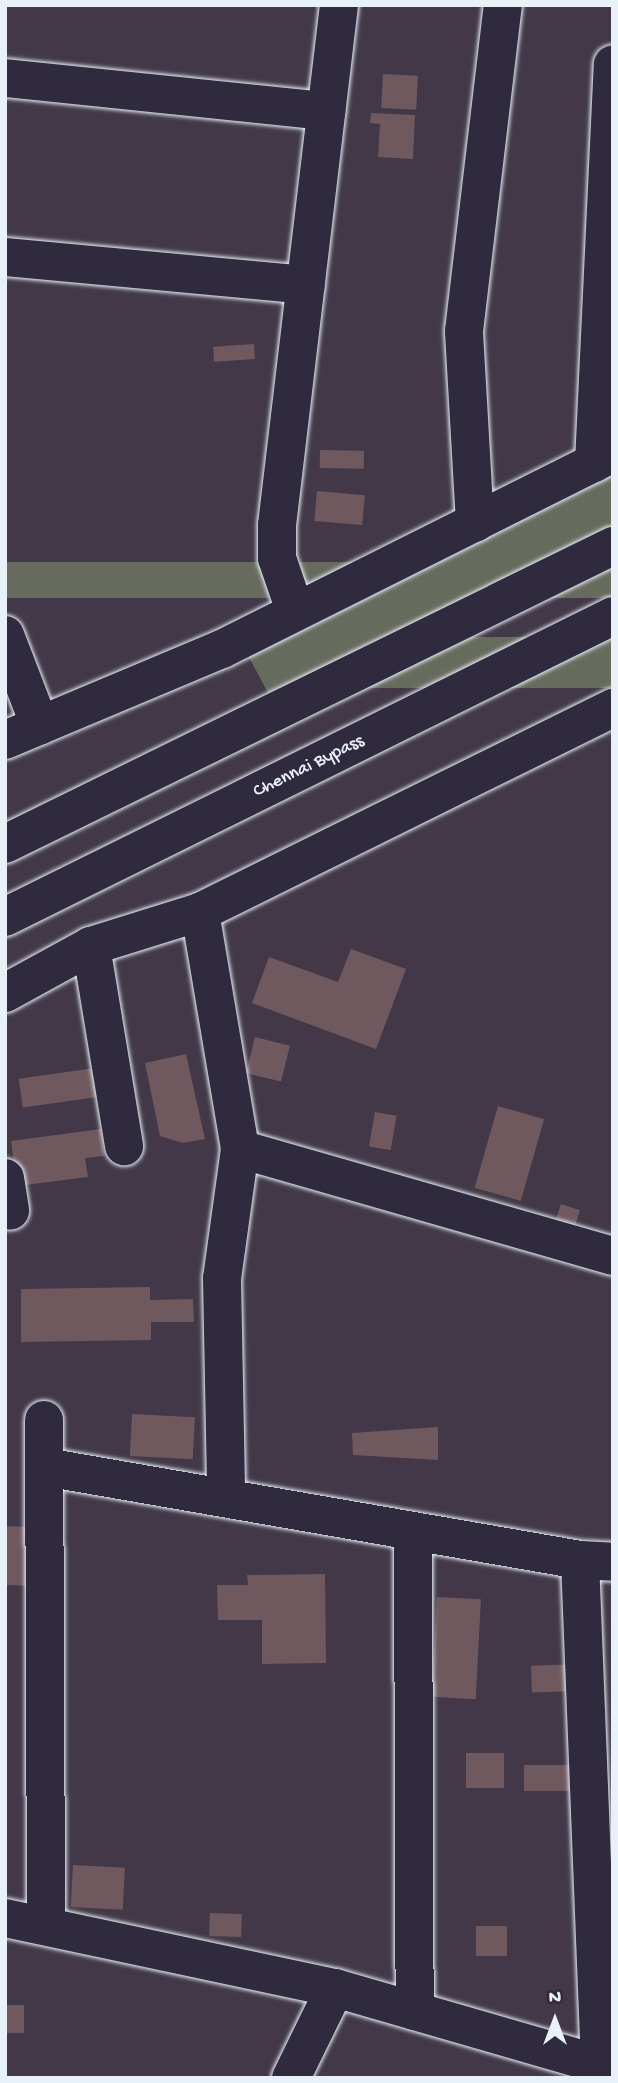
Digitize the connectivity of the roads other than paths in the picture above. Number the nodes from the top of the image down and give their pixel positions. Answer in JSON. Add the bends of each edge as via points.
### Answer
{"nodes":[{"id":1,"x":339,"y":5,"type":"edge"},
{"id":2,"x":503,"y":5,"type":"edge"},
{"id":3,"x":613,"y":64,"type":"edge"},
{"id":4,"x":5,"y":78,"type":"edge"},
{"id":5,"x":326,"y":111,"type":"junction"},
{"id":6,"x":5,"y":257,"type":"edge"},
{"id":7,"x":306,"y":285,"type":"junction"},
{"id":8,"x":603,"y":458,"type":"edge"},
{"id":9,"x":475,"y":523,"type":"junction"},
{"id":10,"x":613,"y":546,"type":"edge"},
{"id":11,"x":294,"y":608,"type":"junction"},
{"id":12,"x":613,"y":616,"type":"edge"},
{"id":13,"x":5,"y":635,"type":"edge"},
{"id":14,"x":613,"y":708,"type":"edge"},
{"id":15,"x":40,"y":726,"type":"junction"},
{"id":16,"x":5,"y":740,"type":"edge"},
{"id":17,"x":5,"y":844,"type":"edge"},
{"id":18,"x":200,"y":912,"type":"junction"},
{"id":19,"x":5,"y":918,"type":"edge"},
{"id":20,"x":91,"y":947,"type":"junction"},
{"id":21,"x":5,"y":993,"type":"edge"},
{"id":22,"x":124,"y":1146,"type":"dead end"},
{"id":23,"x":240,"y":1149,"type":"junction"},
{"id":24,"x":613,"y":1256,"type":"edge"},
{"id":25,"x":44,"y":1420,"type":"dead end"},
{"id":26,"x":45,"y":1467,"type":"junction"},
{"id":27,"x":226,"y":1494,"type":"junction"},
{"id":28,"x":413,"y":1534,"type":"junction"},
{"id":29,"x":596,"y":1561,"type":"edge"},
{"id":30,"x":5,"y":1918,"type":"edge"},
{"id":31,"x":46,"y":1922,"type":"junction"},
{"id":32,"x":335,"y":1988,"type":"junction"},
{"id":33,"x":415,"y":2011,"type":"junction"},
{"id":34,"x":606,"y":2067,"type":"edge"},
{"id":35,"x":291,"y":2078,"type":"edge"}],
"edges":[{"from":1,"to":5,"type":"main road"},
{"from":2,"to":9,"type":"main road","via":[[464,331]]},
{"from":3,"to":8,"type":"main road"},
{"from":4,"to":5,"type":"main road"},
{"from":5,"to":7,"type":"main road"},
{"from":6,"to":7,"type":"main road"},
{"from":7,"to":11,"type":"main road","via":[[277,525],[277,558]]},
{"from":8,"to":9,"type":"main road"},
{"from":9,"to":11,"type":"main road"},
{"from":10,"to":17,"type":"main road"},
{"from":11,"to":15,"type":"main road","via":[[222,649]]},
{"from":12,"to":19,"type":"main road","name":"Chennai Bypass"},
{"from":13,"to":15,"type":"main road"},
{"from":14,"to":18,"type":"main road"},
{"from":15,"to":16,"type":"main road"},
{"from":18,"to":20,"type":"main road"},
{"from":18,"to":23,"type":"main road"},
{"from":20,"to":21,"type":"main road"},
{"from":20,"to":22,"type":"main road"},
{"from":23,"to":24,"type":"main road"},
{"from":23,"to":27,"type":"main road","via":[[222,1278]]},
{"from":25,"to":26,"type":"main road"},
{"from":26,"to":27,"type":"main road"},
{"from":26,"to":31,"type":"main road"},
{"from":27,"to":28,"type":"main road"},
{"from":28,"to":29,"type":"main road"},
{"from":28,"to":33,"type":"main road"},
{"from":29,"to":34,"type":"main road"},
{"from":30,"to":31,"type":"main road"},
{"from":31,"to":32,"type":"main road"},
{"from":32,"to":33,"type":"main road"},
{"from":32,"to":35,"type":"main road"},
{"from":33,"to":34,"type":"main road"}]}
